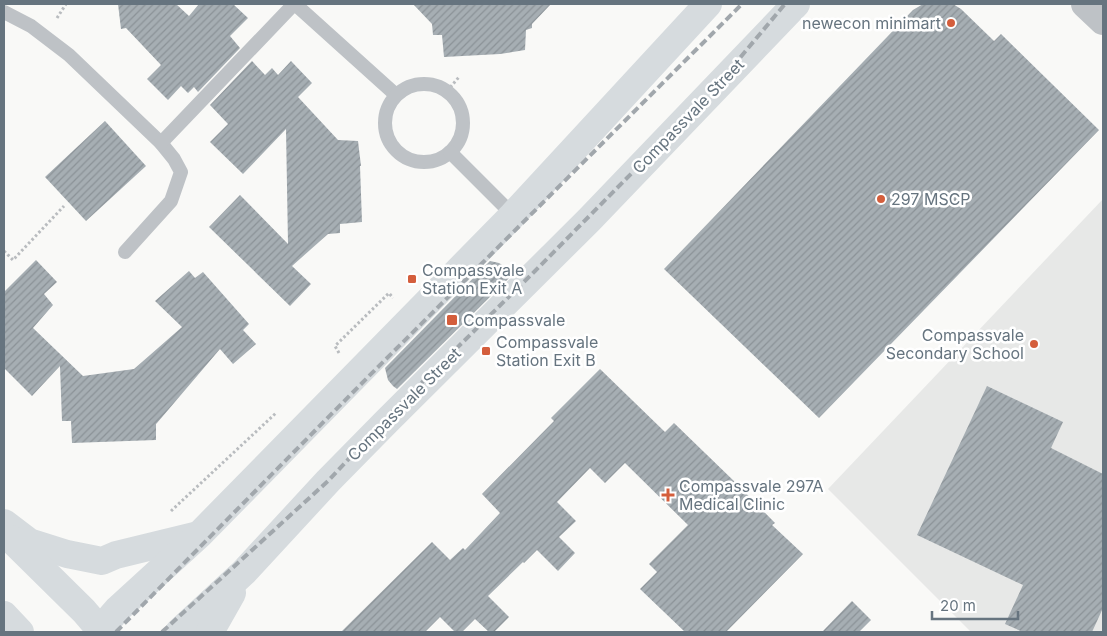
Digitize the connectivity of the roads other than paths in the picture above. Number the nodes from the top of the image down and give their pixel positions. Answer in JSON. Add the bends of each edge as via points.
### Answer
{"nodes":[{"id":1,"x":295,"y":4,"type":"edge"},
{"id":2,"x":708,"y":4,"type":"edge"},
{"id":3,"x":796,"y":4,"type":"edge"},
{"id":4,"x":1085,"y":4,"type":"edge"},
{"id":5,"x":4,"y":12,"type":"edge"},
{"id":6,"x":1103,"y":22,"type":"edge"},
{"id":7,"x":396,"y":95,"type":"junction"},
{"id":8,"x":161,"y":143,"type":"junction"},
{"id":9,"x":450,"y":152,"type":"junction"},
{"id":10,"x":513,"y":215,"type":"junction"},
{"id":11,"x":125,"y":252,"type":"dead end"},
{"id":12,"x":4,"y":523,"type":"edge"},
{"id":13,"x":4,"y":532,"type":"edge"},
{"id":14,"x":199,"y":535,"type":"junction"},
{"id":15,"x":244,"y":572,"type":"junction"},
{"id":16,"x":4,"y":615,"type":"edge"},
{"id":17,"x":100,"y":631,"type":"edge"},
{"id":18,"x":20,"y":632,"type":"edge"},
{"id":19,"x":178,"y":632,"type":"edge"},
{"id":20,"x":210,"y":632,"type":"edge"}],
"edges":[{"from":1,"to":7,"type":"lane"},
{"from":1,"to":8,"type":"lane"},
{"from":2,"to":10,"type":"street"},
{"from":3,"to":15,"type":"street","name":"Compassvale Street","via":[[588,220],[386,421]]},
{"from":4,"to":6,"type":"street"},
{"from":5,"to":8,"type":"lane","via":[[31,26],[69,55]]},
{"from":7,"to":9,"type":"lane","via":[[387,108],[384,123],[387,138],[395,151],[422,163],[437,160]]},
{"from":7,"to":9,"type":"lane","via":[[407,87],[434,85],[457,101],[463,128],[459,141]]},
{"from":8,"to":11,"type":"lane","via":[[181,172],[178,183],[171,201]]},
{"from":9,"to":10,"type":"lane"},
{"from":10,"to":14,"type":"street"},
{"from":12,"to":14,"type":"street","via":[[29,542],[102,561]]},
{"from":13,"to":17,"type":"street"},
{"from":14,"to":17,"type":"street","via":[[118,609]]},
{"from":15,"to":19,"type":"street","name":"Compassvale Street"},
{"from":15,"to":20,"type":"street"},
{"from":16,"to":18,"type":"street"}]}
